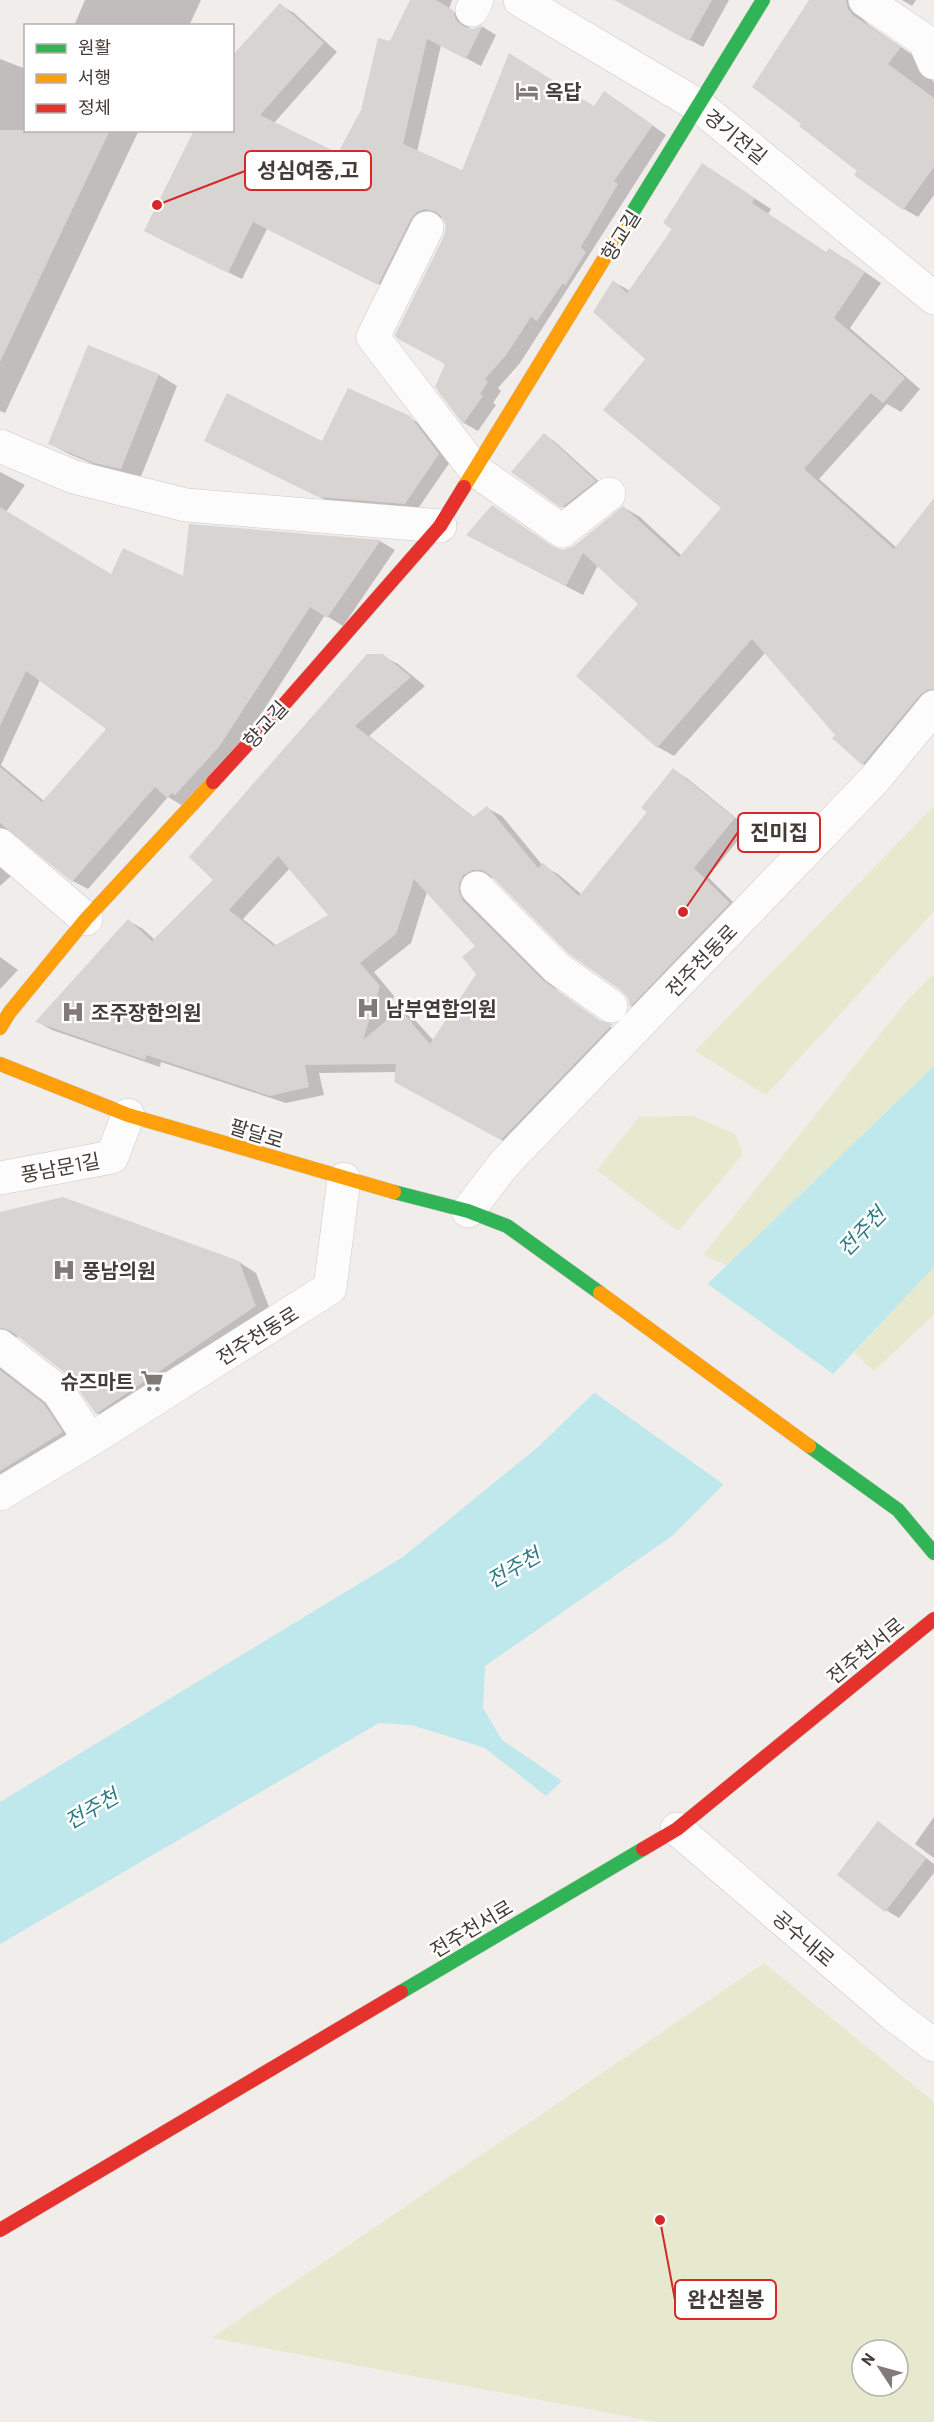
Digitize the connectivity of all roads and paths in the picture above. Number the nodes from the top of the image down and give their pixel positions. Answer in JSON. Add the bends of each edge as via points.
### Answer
{"nodes":[{"id":1,"x":520,"y":0,"type":"edge"},
{"id":2,"x":763,"y":0,"type":"edge"},
{"id":3,"x":865,"y":0,"type":"edge"},
{"id":4,"x":934,"y":63,"type":"edge"},
{"id":5,"x":699,"y":106,"type":"junction"},
{"id":6,"x":427,"y":228,"type":"dead end"},
{"id":7,"x":934,"y":298,"type":"edge"},
{"id":8,"x":0,"y":446,"type":"edge"},
{"id":9,"x":475,"y":470,"type":"junction"},
{"id":10,"x":609,"y":494,"type":"dead end"},
{"id":11,"x":440,"y":526,"type":"junction"},
{"id":12,"x":934,"y":707,"type":"edge"},
{"id":13,"x":0,"y":845,"type":"edge"},
{"id":14,"x":477,"y":888,"type":"dead end"},
{"id":15,"x":86,"y":919,"type":"junction"},
{"id":16,"x":611,"y":1006,"type":"dead end"},
{"id":17,"x":0,"y":1028,"type":"edge"},
{"id":18,"x":0,"y":1064,"type":"edge"},
{"id":19,"x":128,"y":1114,"type":"junction"},
{"id":20,"x":0,"y":1178,"type":"edge"},
{"id":21,"x":344,"y":1179,"type":"junction"},
{"id":22,"x":468,"y":1211,"type":"junction"},
{"id":23,"x":0,"y":1346,"type":"edge"},
{"id":24,"x":90,"y":1440,"type":"junction"},
{"id":25,"x":0,"y":1494,"type":"edge"},
{"id":26,"x":934,"y":1553,"type":"edge"},
{"id":27,"x":934,"y":1619,"type":"edge"},
{"id":28,"x":677,"y":1829,"type":"junction"},
{"id":29,"x":934,"y":2045,"type":"edge"},
{"id":30,"x":0,"y":2230,"type":"edge"}],
"edges":[{"from":1,"to":5,"type":"street","name":"경기전길"},
{"from":2,"to":5,"type":"street","name":"향교길"},
{"from":3,"to":4,"type":"street","via":[[924,40]]},
{"from":5,"to":7,"type":"street","name":"경기전길"},
{"from":5,"to":9,"type":"street","name":"향교길"},
{"from":6,"to":9,"type":"street","via":[[373,337]]},
{"from":8,"to":11,"type":"street","via":[[74,477],[186,505]]},
{"from":9,"to":10,"type":"street","via":[[562,531]]},
{"from":9,"to":11,"type":"street","name":"향교길"},
{"from":11,"to":15,"type":"street","name":"향교길","via":[[280,709]]},
{"from":12,"to":22,"type":"street","name":"전주천동로","via":[[874,780],[504,1164]]},
{"from":13,"to":15,"type":"street"},
{"from":14,"to":16,"type":"street","via":[[557,968]]},
{"from":15,"to":17,"type":"street","name":"향교길"},
{"from":18,"to":19,"type":"street","name":"팔달로"},
{"from":19,"to":20,"type":"street","name":"풍남문1길","via":[[112,1157]]},
{"from":19,"to":21,"type":"street","name":"팔달로"},
{"from":21,"to":22,"type":"street","name":"팔달로"},
{"from":21,"to":24,"type":"street","name":"전주천동로","via":[[330,1288]]},
{"from":22,"to":26,"type":"street","name":"팔달로","via":[[507,1226],[897,1510]]},
{"from":23,"to":24,"type":"street","via":[[58,1391]]},
{"from":24,"to":25,"type":"street","name":"전주천동로"},
{"from":27,"to":28,"type":"street","name":"전주천서로"},
{"from":28,"to":29,"type":"street","name":"공수내로"},
{"from":28,"to":30,"type":"street","name":"전주천서로"}]}
